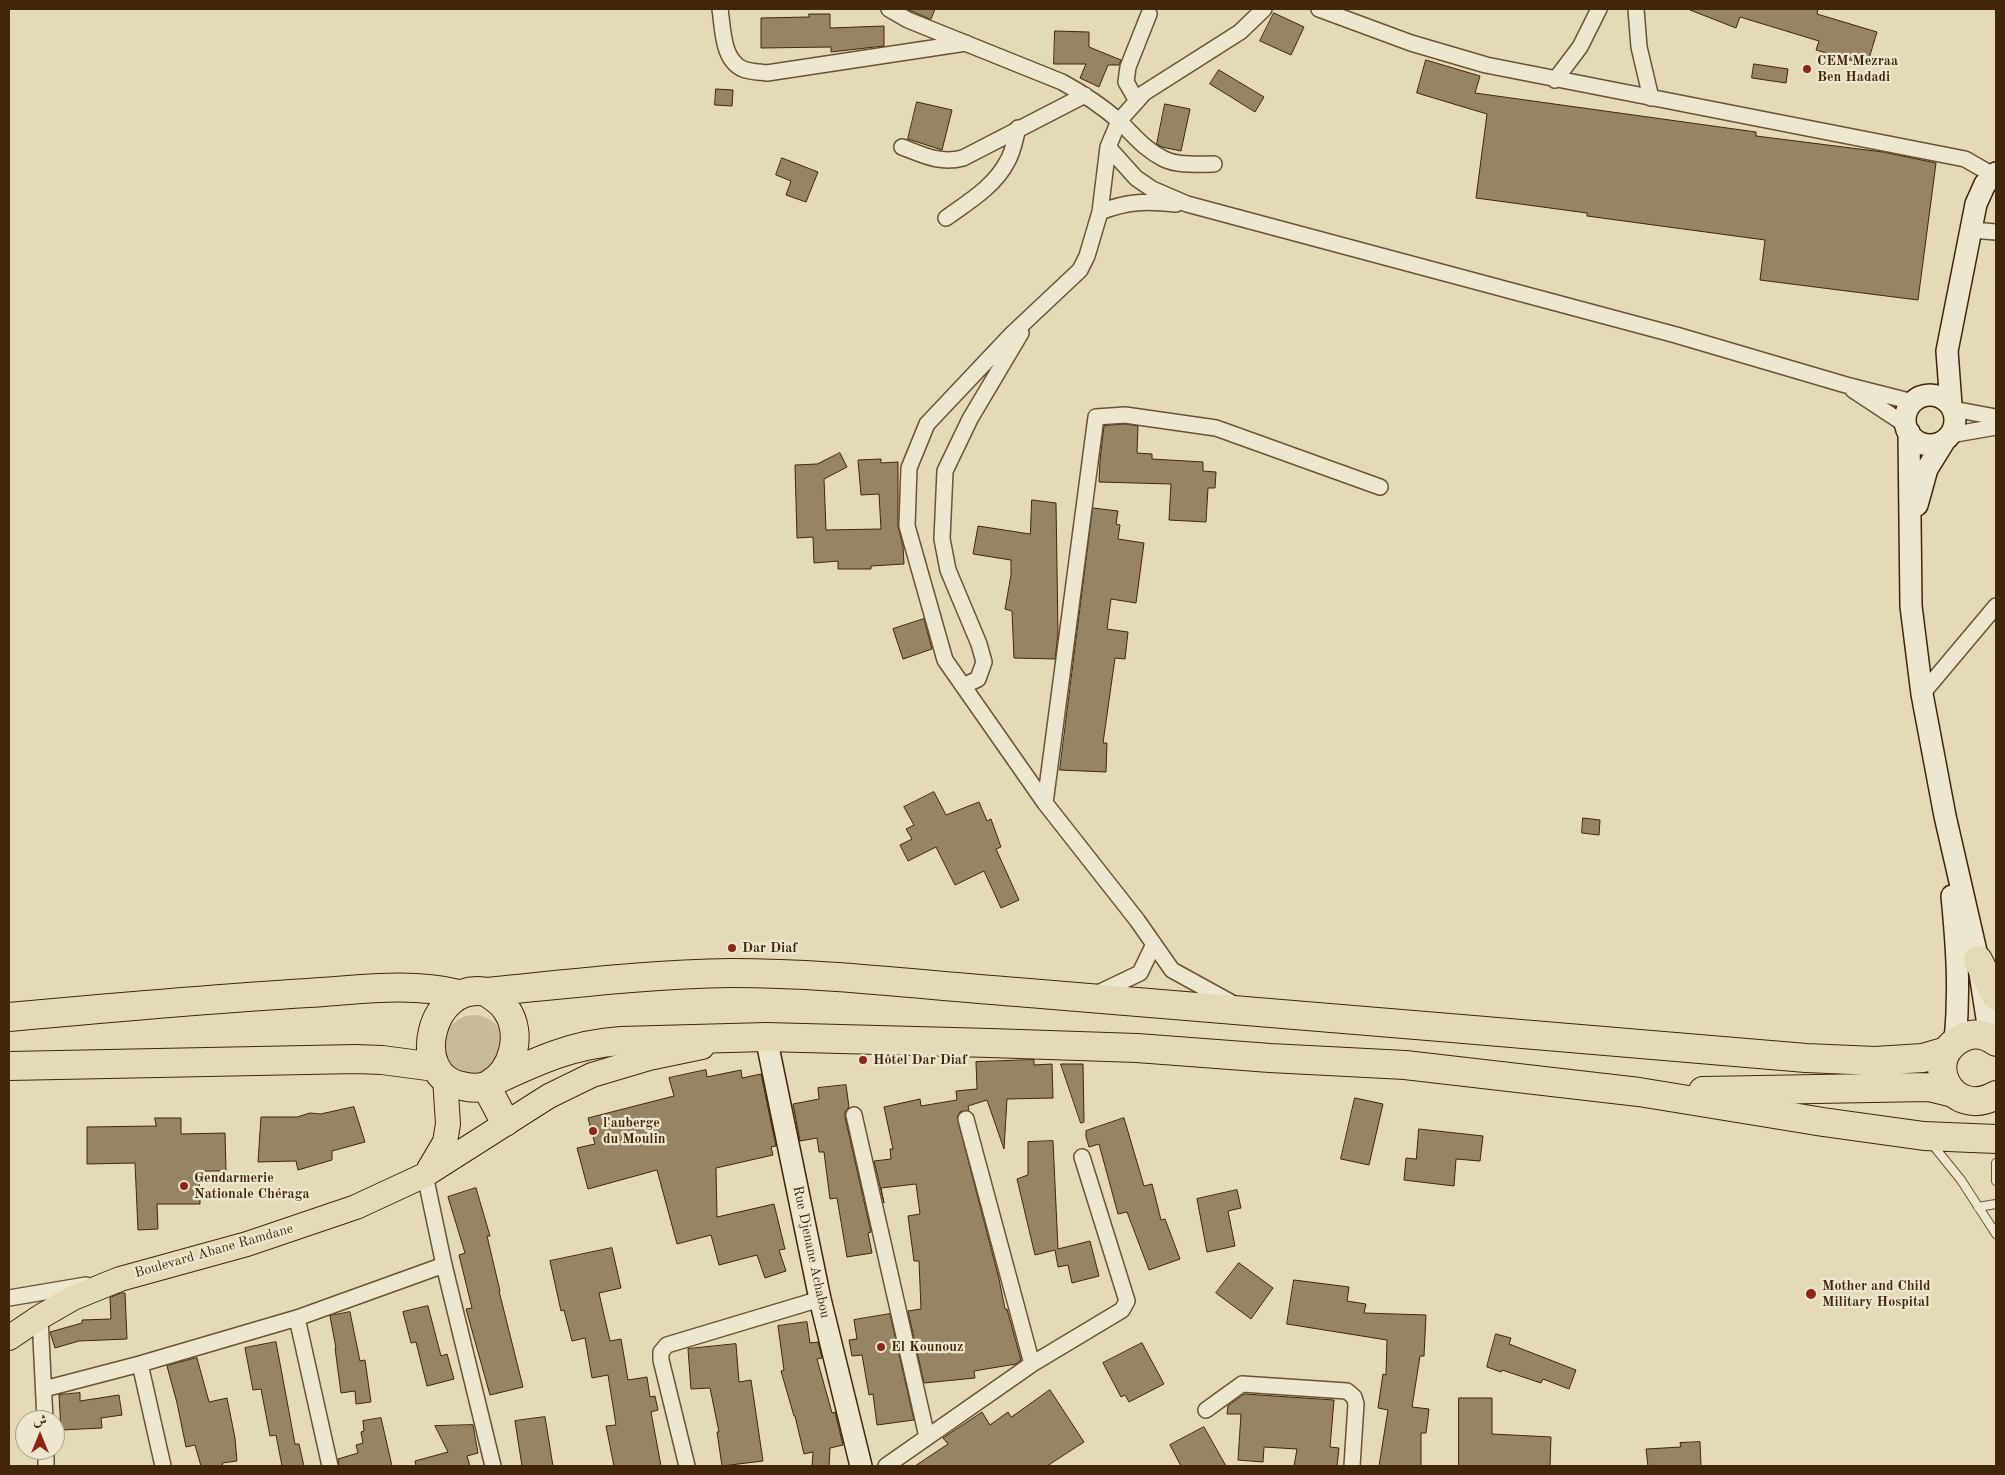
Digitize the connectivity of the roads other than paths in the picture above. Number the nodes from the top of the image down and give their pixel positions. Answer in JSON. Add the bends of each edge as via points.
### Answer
{"nodes":[{"id":1,"x":720,"y":9,"type":"edge"},
{"id":2,"x":889,"y":9,"type":"edge"},
{"id":3,"x":1264,"y":9,"type":"edge"},
{"id":4,"x":1320,"y":9,"type":"edge"},
{"id":5,"x":1599,"y":9,"type":"edge"},
{"id":6,"x":1636,"y":9,"type":"edge"},
{"id":7,"x":1149,"y":14,"type":"dead end"},
{"id":8,"x":967,"y":43,"type":"junction"},
{"id":9,"x":1555,"y":80,"type":"junction"},
{"id":10,"x":1085,"y":95,"type":"junction"},
{"id":11,"x":1651,"y":98,"type":"junction"},
{"id":12,"x":1137,"y":101,"type":"junction"},
{"id":13,"x":1119,"y":121,"type":"junction"},
{"id":14,"x":1018,"y":128,"type":"junction"},
{"id":15,"x":902,"y":147,"type":"dead end"},
{"id":16,"x":1108,"y":148,"type":"junction"},
{"id":17,"x":1214,"y":164,"type":"dead end"},
{"id":18,"x":1995,"y":174,"type":"edge"},
{"id":19,"x":1187,"y":204,"type":"junction"},
{"id":20,"x":1100,"y":212,"type":"junction"},
{"id":21,"x":946,"y":218,"type":"dead end"},
{"id":22,"x":1972,"y":230,"type":"junction"},
{"id":23,"x":1996,"y":232,"type":"edge"},
{"id":24,"x":1032,"y":315,"type":"junction"},
{"id":25,"x":1947,"y":351,"type":"junction"},
{"id":26,"x":1846,"y":385,"type":"junction"},
{"id":27,"x":1917,"y":400,"type":"junction"},
{"id":28,"x":1952,"y":407,"type":"junction"},
{"id":29,"x":1996,"y":417,"type":"edge"},
{"id":30,"x":1996,"y":427,"type":"edge"},
{"id":31,"x":1908,"y":429,"type":"junction"},
{"id":32,"x":1947,"y":438,"type":"junction"},
{"id":33,"x":1380,"y":487,"type":"dead end"},
{"id":34,"x":1910,"y":535,"type":"junction"},
{"id":35,"x":1996,"y":606,"type":"edge"},
{"id":36,"x":963,"y":686,"type":"junction"},
{"id":37,"x":1922,"y":694,"type":"junction"},
{"id":38,"x":1044,"y":803,"type":"junction"},
{"id":39,"x":1945,"y":816,"type":"junction"},
{"id":40,"x":1154,"y":944,"type":"junction"},
{"id":41,"x":1978,"y":960,"type":"junction"},
{"id":42,"x":486,"y":992,"type":"junction"},
{"id":43,"x":459,"y":994,"type":"junction"},
{"id":44,"x":1996,"y":996,"type":"edge"},
{"id":45,"x":1090,"y":997,"type":"junction"},
{"id":46,"x":1246,"y":1011,"type":"junction"},
{"id":47,"x":9,"y":1016,"type":"edge"},
{"id":48,"x":756,"y":1037,"type":"junction"},
{"id":49,"x":1993,"y":1040,"type":"edge"},
{"id":50,"x":1951,"y":1046,"type":"junction"},
{"id":51,"x":9,"y":1066,"type":"edge"},
{"id":52,"x":440,"y":1072,"type":"junction"},
{"id":53,"x":491,"y":1083,"type":"junction"},
{"id":54,"x":1639,"y":1092,"type":"junction"},
{"id":55,"x":1980,"y":1100,"type":"edge"},
{"id":56,"x":854,"y":1115,"type":"dead end"},
{"id":57,"x":966,"y":1120,"type":"dead end"},
{"id":58,"x":505,"y":1122,"type":"junction"},
{"id":59,"x":1924,"y":1136,"type":"junction"},
{"id":60,"x":1996,"y":1139,"type":"edge"},
{"id":61,"x":1082,"y":1157,"type":"dead end"},
{"id":62,"x":1996,"y":1163,"type":"edge"},
{"id":63,"x":425,"y":1175,"type":"junction"},
{"id":64,"x":1996,"y":1182,"type":"edge"},
{"id":65,"x":1996,"y":1204,"type":"edge"},
{"id":66,"x":1978,"y":1207,"type":"junction"},
{"id":67,"x":1996,"y":1234,"type":"edge"},
{"id":68,"x":444,"y":1265,"type":"junction"},
{"id":69,"x":120,"y":1279,"type":"junction"},
{"id":70,"x":9,"y":1298,"type":"edge"},
{"id":71,"x":820,"y":1299,"type":"junction"},
{"id":72,"x":40,"y":1317,"type":"junction"},
{"id":73,"x":296,"y":1318,"type":"junction"},
{"id":74,"x":9,"y":1338,"type":"edge"},
{"id":75,"x":140,"y":1364,"type":"junction"},
{"id":76,"x":1032,"y":1364,"type":"junction"},
{"id":77,"x":44,"y":1389,"type":"junction"},
{"id":78,"x":45,"y":1410,"type":"edge"},
{"id":79,"x":1206,"y":1410,"type":"dead end"},
{"id":80,"x":927,"y":1437,"type":"junction"},
{"id":81,"x":163,"y":1466,"type":"edge"},
{"id":82,"x":330,"y":1466,"type":"edge"},
{"id":83,"x":494,"y":1466,"type":"edge"},
{"id":84,"x":688,"y":1466,"type":"edge"},
{"id":85,"x":861,"y":1466,"type":"edge"},
{"id":86,"x":886,"y":1466,"type":"edge"},
{"id":87,"x":1352,"y":1466,"type":"edge"}],
"edges":[{"from":1,"to":8,"type":"street","via":[[725,47],[733,61],[743,69],[767,73]]},
{"from":2,"to":8,"type":"street"},
{"from":3,"to":12,"type":"street","via":[[1240,32],[1144,93]]},
{"from":4,"to":9,"type":"street","via":[[1411,43],[1486,65]]},
{"from":5,"to":9,"type":"street","via":[[1580,47]]},
{"from":6,"to":11,"type":"street","via":[[1639,47]]},
{"from":7,"to":12,"type":"street","via":[[1128,67],[1126,82]]},
{"from":8,"to":10,"type":"street","via":[[1062,82]]},
{"from":9,"to":11,"type":"street"},
{"from":10,"to":13,"type":"street"},
{"from":10,"to":14,"type":"street"},
{"from":11,"to":18,"type":"street","via":[[1965,160]]},
{"from":12,"to":13,"type":"street"},
{"from":13,"to":16,"type":"street"},
{"from":13,"to":17,"type":"street","via":[[1144,147],[1164,159],[1187,164]]},
{"from":14,"to":15,"type":"street","via":[[963,158],[952,160],[936,160]]},
{"from":14,"to":21,"type":"street","via":[[1008,161],[997,177]]},
{"from":16,"to":19,"type":"street","via":[[1136,178],[1152,189]]},
{"from":16,"to":20,"type":"street"},
{"from":18,"to":22,"type":"main road","via":[[1980,194]]},
{"from":19,"to":20,"type":"street","via":[[1119,204]]},
{"from":19,"to":26,"type":"street","via":[[1676,335]]},
{"from":20,"to":24,"type":"street","via":[[1080,270]]},
{"from":22,"to":23,"type":"street"},
{"from":22,"to":25,"type":"main road"},
{"from":24,"to":36,"type":"street","via":[[970,419],[945,471],[942,539],[947,562],[984,662],[978,679]]},
{"from":24,"to":36,"type":"street","via":[[927,424],[909,468],[907,526],[945,660]]},
{"from":25,"to":27,"type":"main road","via":[[1936,376]]},
{"from":25,"to":28,"type":"main road"},
{"from":26,"to":27,"type":"street"},
{"from":26,"to":31,"type":"street"},
{"from":27,"to":28,"type":"main road","via":[[1937,396]]},
{"from":27,"to":31,"type":"main road","via":[[1907,413]]},
{"from":28,"to":29,"type":"street"},
{"from":28,"to":32,"type":"main road","via":[[1955,422]]},
{"from":30,"to":32,"type":"street"},
{"from":31,"to":32,"type":"main road","via":[[1921,443]]},
{"from":31,"to":34,"type":"main road"},
{"from":32,"to":34,"type":"main road","via":[[1927,468]]},
{"from":33,"to":38,"type":"street","via":[[1216,428],[1125,415],[1096,417]]},
{"from":34,"to":37,"type":"main road","via":[[1911,606]]},
{"from":35,"to":37,"type":"street"},
{"from":36,"to":38,"type":"street"},
{"from":37,"to":39,"type":"main road"},
{"from":38,"to":40,"type":"street"},
{"from":39,"to":41,"type":"main road"},
{"from":39,"to":50,"type":"main road","via":[[1959,968]]},
{"from":40,"to":45,"type":"street","via":[[1140,973]]},
{"from":40,"to":46,"type":"street","via":[[1172,970]]},
{"from":41,"to":44,"type":"highway"},
{"from":41,"to":49,"type":"main road"},
{"from":42,"to":43,"type":"highway","via":[[472,990]]},
{"from":42,"to":45,"type":"highway","via":[[659,976],[730,973],[818,975]]},
{"from":42,"to":53,"type":"highway","via":[[506,1009],[515,1039],[513,1054],[506,1068]]},
{"from":43,"to":47,"type":"highway","via":[[427,988],[391,987]]},
{"from":43,"to":52,"type":"highway","via":[[443,1009],[433,1027],[431,1054]]},
{"from":45,"to":46,"type":"highway"},
{"from":46,"to":50,"type":"highway","via":[[1806,1058],[1876,1061],[1922,1058]]},
{"from":48,"to":53,"type":"highway","via":[[600,1042],[549,1056]]},
{"from":48,"to":54,"type":"highway","via":[[1137,1048],[1405,1065]]},
{"from":48,"to":58,"type":"main road","name":"Boulevard Abane Ramdane","via":[[649,1058],[592,1075]]},
{"from":48,"to":71,"type":"main road","name":"Rue Djenane Achabou"},
{"from":49,"to":50,"type":"highway","via":[[1978,1035],[1966,1036]]},
{"from":50,"to":55,"type":"highway","via":[[1942,1062],[1946,1084]]},
{"from":51,"to":52,"type":"highway","via":[[356,1059],[400,1062]]},
{"from":52,"to":53,"type":"highway","via":[[457,1086],[472,1088]]},
{"from":52,"to":63,"type":"main road","via":[[448,1124],[445,1142]]},
{"from":53,"to":58,"type":"highway"},
{"from":54,"to":55,"type":"highway","via":[[1929,1087]]},
{"from":54,"to":59,"type":"highway","via":[[1803,1120]]},
{"from":56,"to":80,"type":"street"},
{"from":57,"to":76,"type":"street"},
{"from":58,"to":63,"type":"main road","name":"Boulevard Abane Ramdane"},
{"from":59,"to":60,"type":"highway"},
{"from":59,"to":66,"type":"lane","via":[[1953,1168]]},
{"from":61,"to":76,"type":"street","via":[[1127,1301],[1122,1310]]},
{"from":62,"to":64,"type":"lane"},
{"from":63,"to":68,"type":"street"},
{"from":63,"to":69,"type":"main road","name":"Boulevard Abane Ramdane","via":[[356,1207],[247,1244]]},
{"from":65,"to":66,"type":"lane"},
{"from":66,"to":67,"type":"lane"},
{"from":68,"to":73,"type":"street"},
{"from":68,"to":83,"type":"street"},
{"from":69,"to":70,"type":"street"},
{"from":69,"to":72,"type":"main road","name":"Boulevard Abane Ramdane","via":[[73,1298]]},
{"from":71,"to":84,"type":"street","via":[[667,1345],[661,1352]]},
{"from":71,"to":85,"type":"main road","name":"Rue Djenane Achabou"},
{"from":72,"to":74,"type":"main road","name":"Boulevard Abane Ramdane"},
{"from":72,"to":77,"type":"street"},
{"from":73,"to":75,"type":"street"},
{"from":73,"to":82,"type":"street"},
{"from":75,"to":77,"type":"street"},
{"from":75,"to":81,"type":"street"},
{"from":76,"to":80,"type":"street"},
{"from":77,"to":78,"type":"street"},
{"from":79,"to":87,"type":"street","via":[[1242,1384],[1347,1392],[1354,1397],[1356,1404]]},
{"from":80,"to":86,"type":"street"}]}
